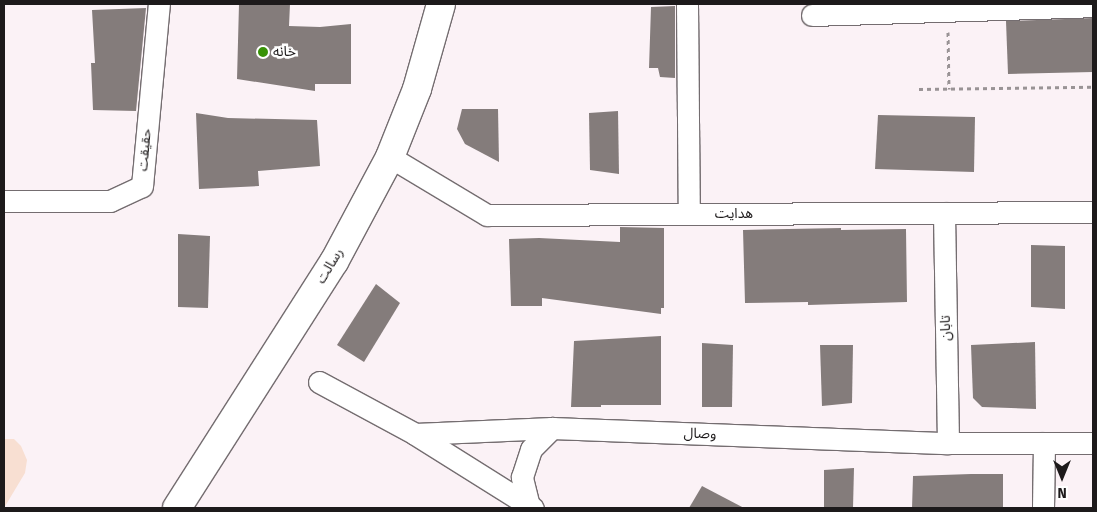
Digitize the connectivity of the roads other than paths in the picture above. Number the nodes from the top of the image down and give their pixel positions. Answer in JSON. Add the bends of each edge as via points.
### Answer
{"nodes":[{"id":1,"x":158,"y":4,"type":"edge"},
{"id":2,"x":441,"y":4,"type":"edge"},
{"id":3,"x":687,"y":4,"type":"edge"},
{"id":4,"x":1061,"y":5,"type":"edge"},
{"id":5,"x":1093,"y":6,"type":"edge"},
{"id":6,"x":842,"y":9,"type":"edge"},
{"id":7,"x":812,"y":15,"type":"dead end"},
{"id":8,"x":390,"y":158,"type":"junction"},
{"id":9,"x":4,"y":201,"type":"edge"},
{"id":10,"x":1093,"y":212,"type":"edge"},
{"id":11,"x":944,"y":213,"type":"junction"},
{"id":12,"x":689,"y":214,"type":"junction"},
{"id":13,"x":319,"y":382,"type":"dead end"},
{"id":14,"x":552,"y":428,"type":"junction"},
{"id":15,"x":415,"y":434,"type":"junction"},
{"id":16,"x":948,"y":443,"type":"junction"},
{"id":17,"x":1044,"y":443,"type":"junction"},
{"id":18,"x":1093,"y":443,"type":"edge"},
{"id":19,"x":531,"y":507,"type":"edge"},
{"id":20,"x":177,"y":508,"type":"edge"},
{"id":21,"x":1043,"y":508,"type":"edge"}],
"edges":[{"from":1,"to":9,"type":"street","name":"حقیقت","via":[[142,186],[110,201]]},
{"from":2,"to":8,"type":"street","name":"رسالت","via":[[417,89]]},
{"from":3,"to":12,"type":"street"},
{"from":4,"to":5,"type":"street"},
{"from":4,"to":6,"type":"street","via":[[947,10]]},
{"from":6,"to":7,"type":"street"},
{"from":8,"to":12,"type":"street","name":"هدایت","via":[[487,215]]},
{"from":8,"to":20,"type":"street","name":"رسالت","via":[[334,262]]},
{"from":10,"to":11,"type":"street","name":"هدایت"},
{"from":11,"to":12,"type":"street","name":"هدایت"},
{"from":11,"to":16,"type":"street","name":"تابان"},
{"from":13,"to":15,"type":"street"},
{"from":14,"to":15,"type":"street","name":"وصال"},
{"from":14,"to":16,"type":"street","name":"وصال"},
{"from":14,"to":19,"type":"street","via":[[531,449],[522,477]]},
{"from":15,"to":19,"type":"street"},
{"from":16,"to":17,"type":"street","name":"وصال"},
{"from":17,"to":18,"type":"street","name":"وصال"},
{"from":17,"to":21,"type":"street"}]}
